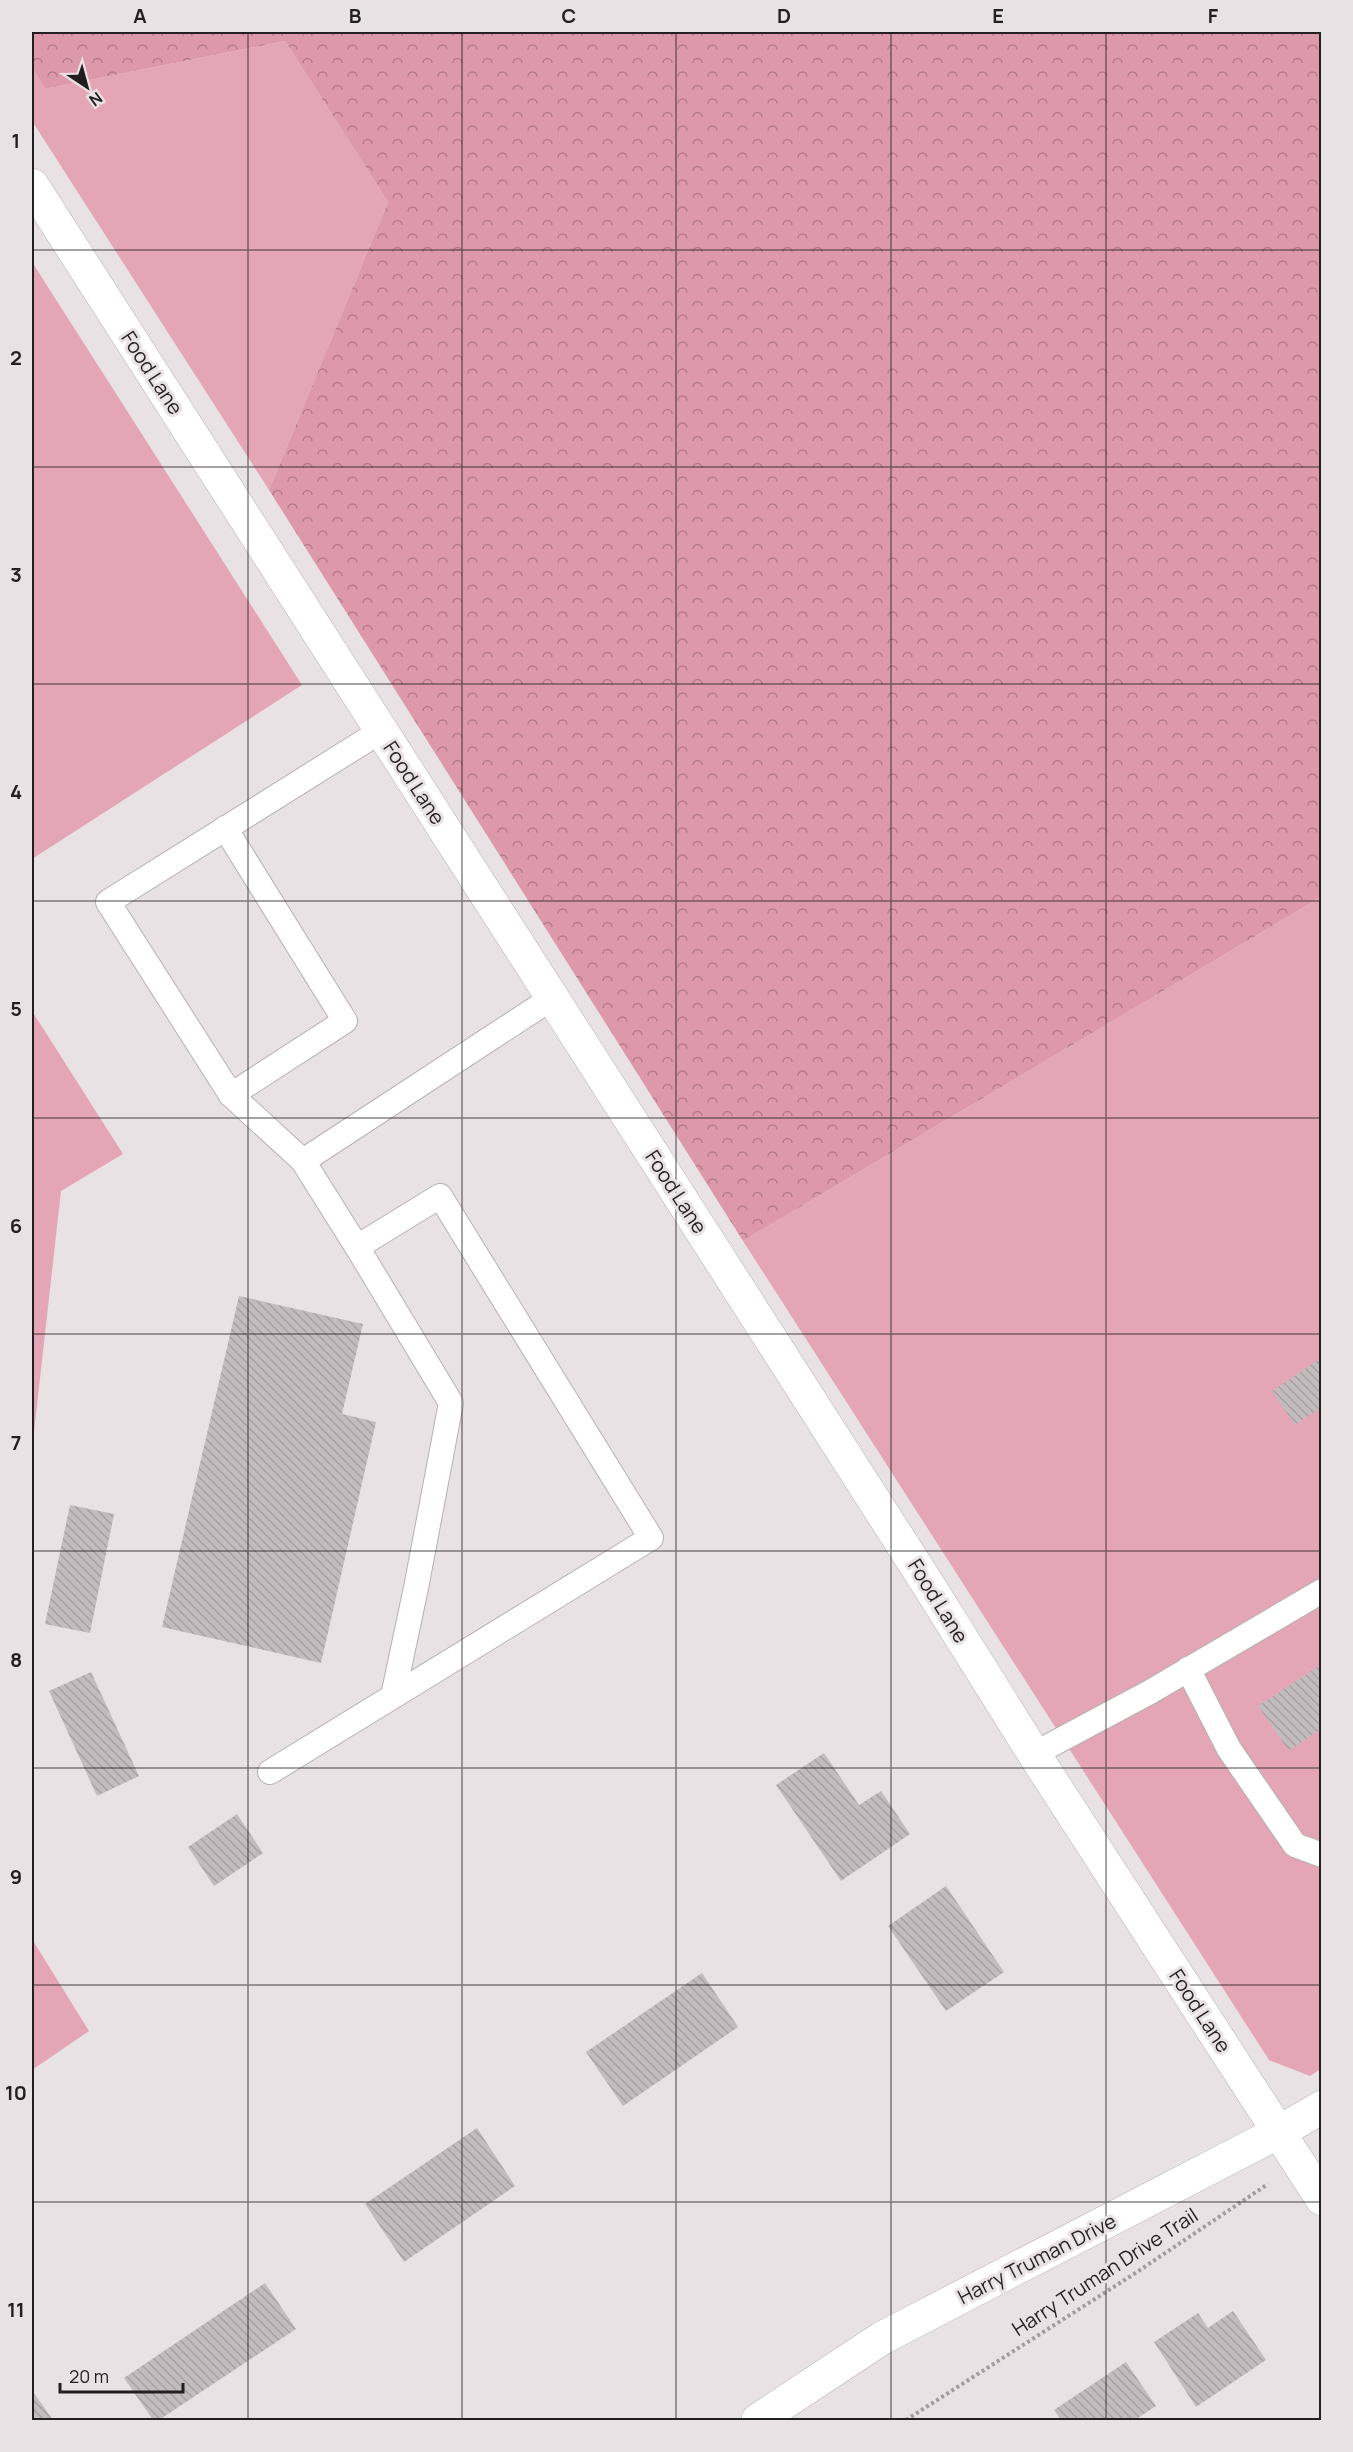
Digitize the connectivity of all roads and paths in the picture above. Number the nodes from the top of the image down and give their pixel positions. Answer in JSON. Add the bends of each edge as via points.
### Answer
{"nodes":[{"id":1,"x":32,"y":185,"type":"edge"},
{"id":2,"x":381,"y":731,"type":"junction"},
{"id":3,"x":225,"y":828,"type":"junction"},
{"id":4,"x":552,"y":998,"type":"junction"},
{"id":5,"x":231,"y":1095,"type":"junction"},
{"id":6,"x":303,"y":1161,"type":"junction"},
{"id":7,"x":357,"y":1247,"type":"junction"},
{"id":8,"x":1322,"y":1591,"type":"edge"},
{"id":9,"x":1188,"y":1669,"type":"junction"},
{"id":10,"x":393,"y":1696,"type":"junction"},
{"id":11,"x":1034,"y":1754,"type":"junction"},
{"id":12,"x":270,"y":1772,"type":"dead end"},
{"id":13,"x":1322,"y":1855,"type":"edge"},
{"id":14,"x":1322,"y":2107,"type":"edge"},
{"id":15,"x":1279,"y":2133,"type":"junction"},
{"id":16,"x":1298,"y":2163,"type":"junction"},
{"id":17,"x":1322,"y":2199,"type":"edge"},
{"id":18,"x":758,"y":2421,"type":"edge"},
{"id":19,"x":906,"y":2421,"type":"edge"}],
"edges":[{"from":1,"to":2,"type":"street","name":"Food Lane"},
{"from":2,"to":3,"type":"lane"},
{"from":2,"to":4,"type":"street","name":"Food Lane"},
{"from":3,"to":5,"type":"lane","via":[[345,1021]]},
{"from":3,"to":5,"type":"lane","via":[[108,902]]},
{"from":4,"to":6,"type":"lane"},
{"from":4,"to":11,"type":"street","name":"Food Lane"},
{"from":5,"to":6,"type":"lane"},
{"from":6,"to":7,"type":"lane"},
{"from":7,"to":10,"type":"lane","via":[[451,1403]]},
{"from":7,"to":10,"type":"lane","via":[[440,1196],[651,1538]]},
{"from":8,"to":9,"type":"lane"},
{"from":9,"to":11,"type":"lane"},
{"from":9,"to":13,"type":"lane","via":[[1229,1749],[1295,1845]]},
{"from":10,"to":12,"type":"lane"},
{"from":11,"to":15,"type":"street","name":"Food Lane"},
{"from":14,"to":15,"type":"street","name":"Harry Truman Drive"},
{"from":15,"to":16,"type":"street","name":"Food Lane"},
{"from":15,"to":18,"type":"street","name":"Harry Truman Drive","via":[[882,2338]]},
{"from":16,"to":17,"type":"street","name":"Food Lane"},
{"from":16,"to":19,"type":"path","name":"Harry Truman Drive Trail"}]}
